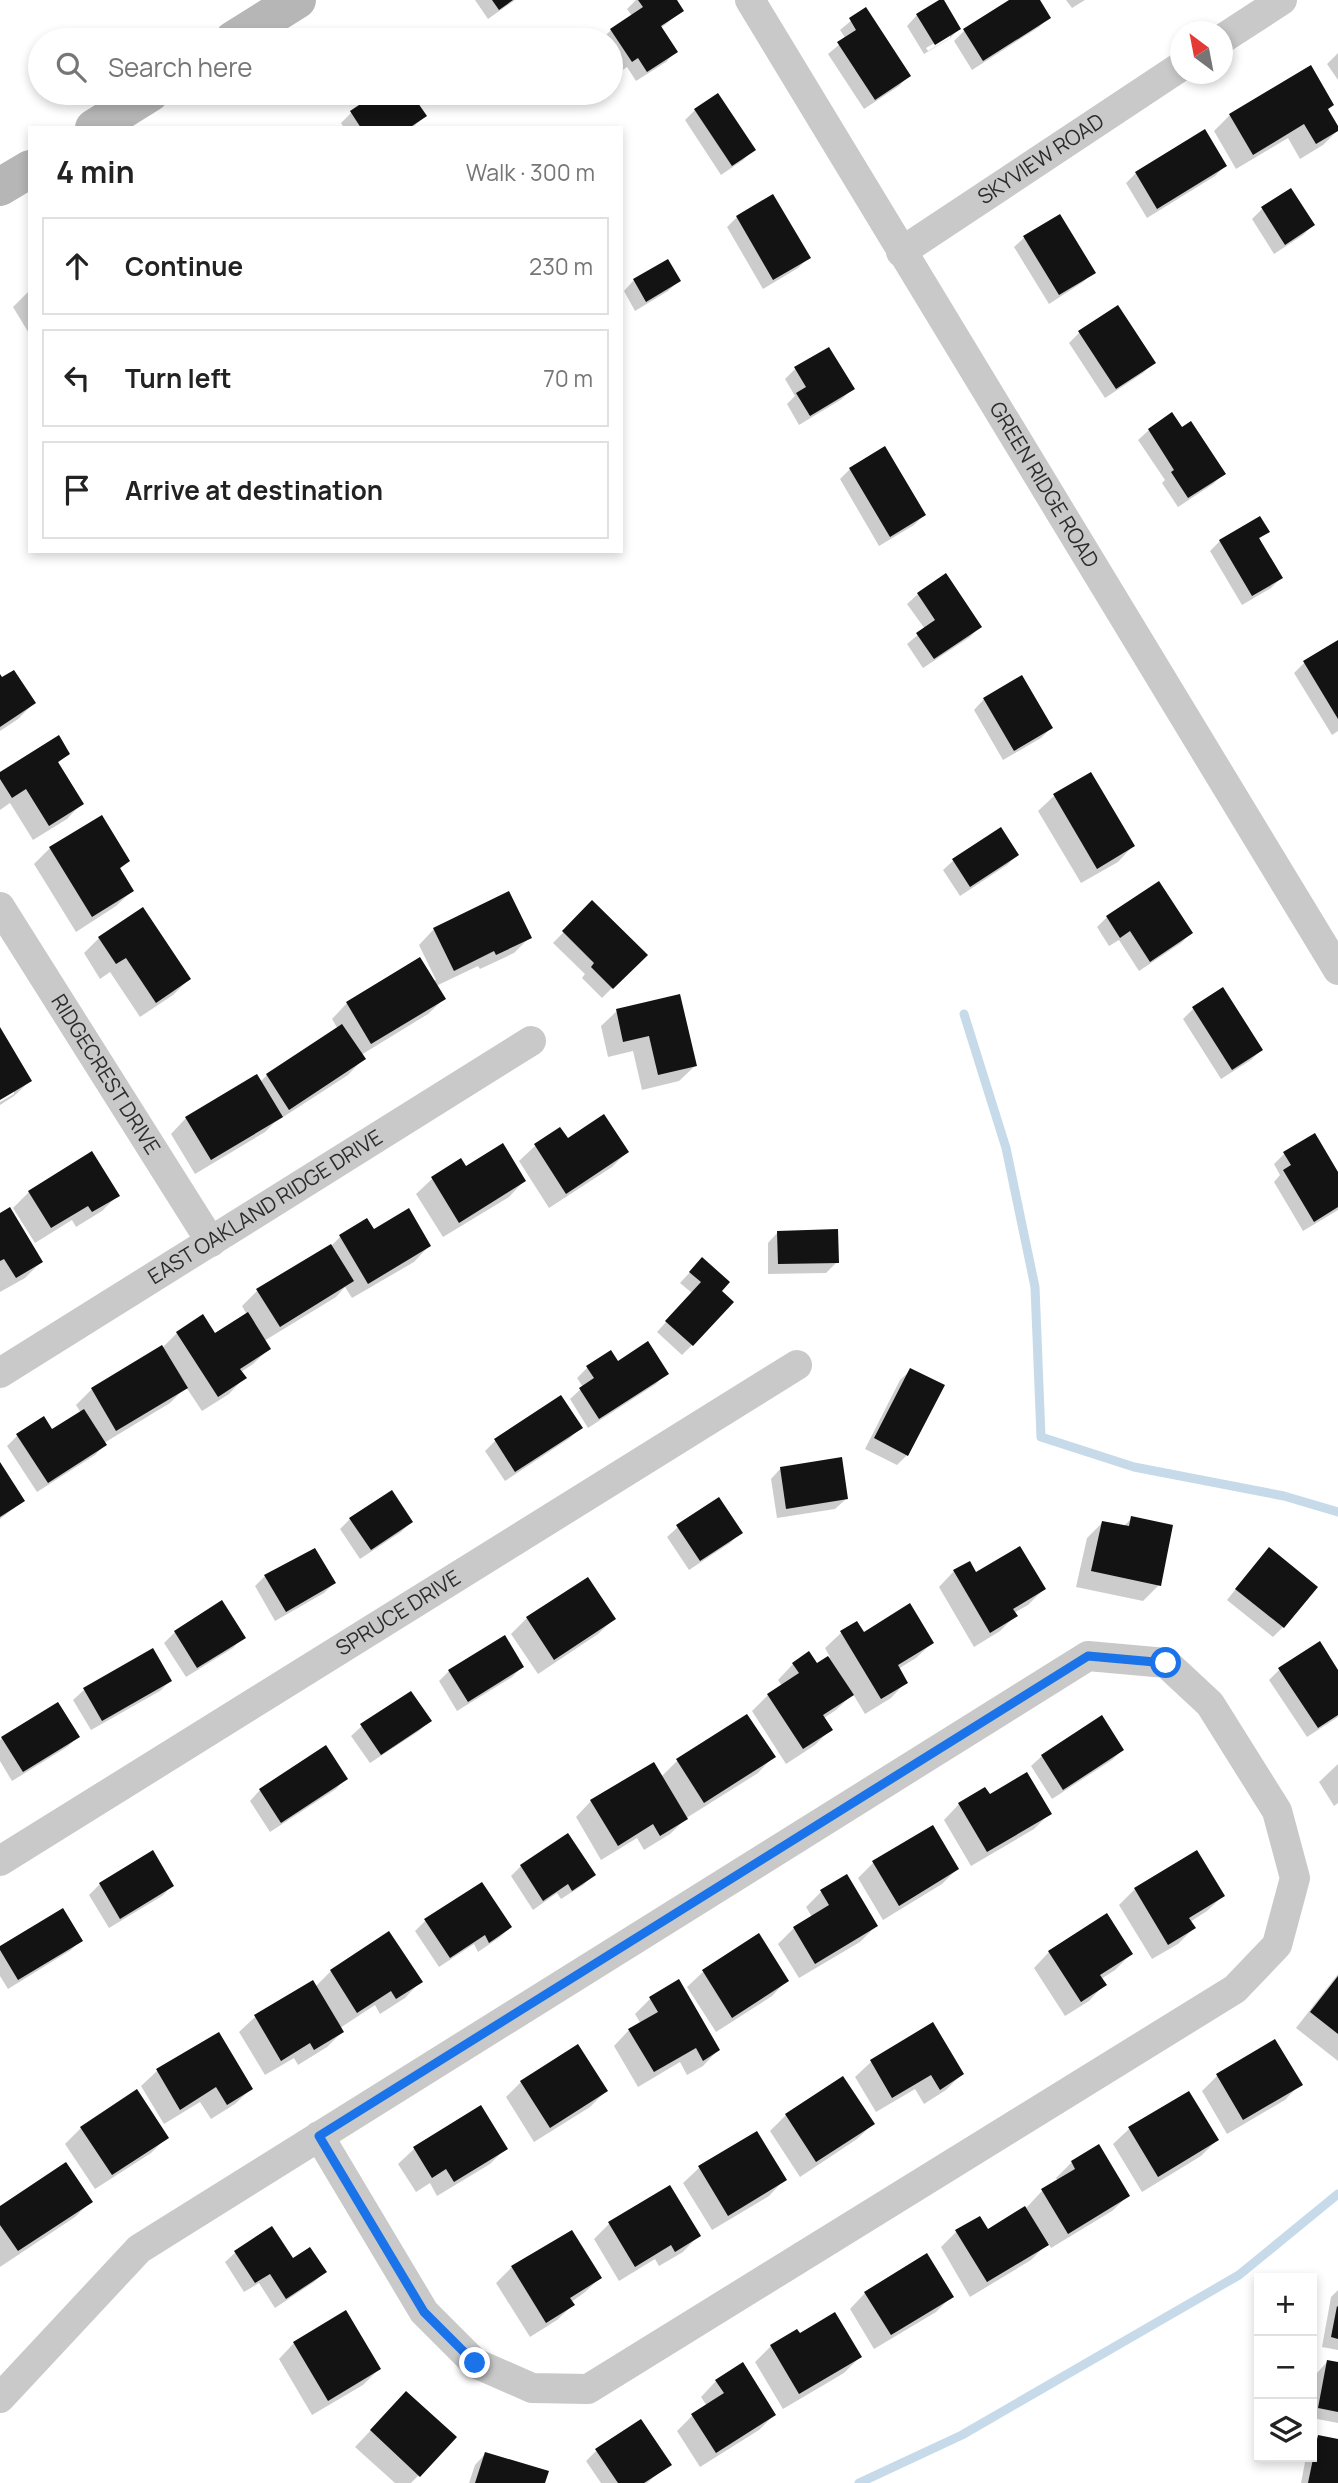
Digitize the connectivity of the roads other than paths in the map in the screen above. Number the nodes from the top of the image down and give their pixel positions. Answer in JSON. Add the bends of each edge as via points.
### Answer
{"nodes":[{"id":1,"x":297,"y":0,"type":"edge"},
{"id":2,"x":750,"y":0,"type":"edge"},
{"id":3,"x":1282,"y":0,"type":"edge"},
{"id":4,"x":252,"y":28,"type":"edge"},
{"id":5,"x":1233,"y":32,"type":"edge"},
{"id":6,"x":1170,"y":74,"type":"edge"},
{"id":7,"x":131,"y":105,"type":"edge"},
{"id":8,"x":97,"y":126,"type":"edge"},
{"id":9,"x":28,"y":170,"type":"edge"},
{"id":10,"x":0,"y":187,"type":"edge"},
{"id":11,"x":901,"y":252,"type":"junction"},
{"id":12,"x":0,"y":907,"type":"edge"},
{"id":13,"x":1338,"y":970,"type":"edge"},
{"id":14,"x":531,"y":1041,"type":"dead end"},
{"id":15,"x":211,"y":1242,"type":"junction"},
{"id":16,"x":797,"y":1365,"type":"dead end"},
{"id":17,"x":0,"y":1373,"type":"edge"},
{"id":18,"x":0,"y":1861,"type":"edge"},
{"id":19,"x":319,"y":2136,"type":"junction"},
{"id":20,"x":0,"y":2398,"type":"edge"}],
"edges":[{"from":1,"to":4,"type":"street"},
{"from":2,"to":11,"type":"street","name":"GREEN RIDGE ROAD"},
{"from":3,"to":5,"type":"street"},
{"from":6,"to":11,"type":"street","name":"SKYVIEW ROAD"},
{"from":7,"to":8,"type":"street"},
{"from":9,"to":10,"type":"street"},
{"from":11,"to":13,"type":"street","name":"GREEN RIDGE ROAD"},
{"from":12,"to":15,"type":"street","name":"RIDGECREST DRIVE"},
{"from":14,"to":15,"type":"street","name":"EAST OAKLAND RIDGE DRIVE"},
{"from":15,"to":17,"type":"street","name":"EAST OAKLAND RIDGE DRIVE"},
{"from":16,"to":18,"type":"street","name":"SPRUCE DRIVE"},
{"from":19,"to":19,"type":"street","via":[[1088,1656],[1166,1663],[1210,1704],[1277,1811],[1296,1878],[1277,1945],[1235,1989],[588,2389],[532,2388],[475,2363],[424,2312]]},
{"from":19,"to":20,"type":"street","via":[[139,2249]]}]}
